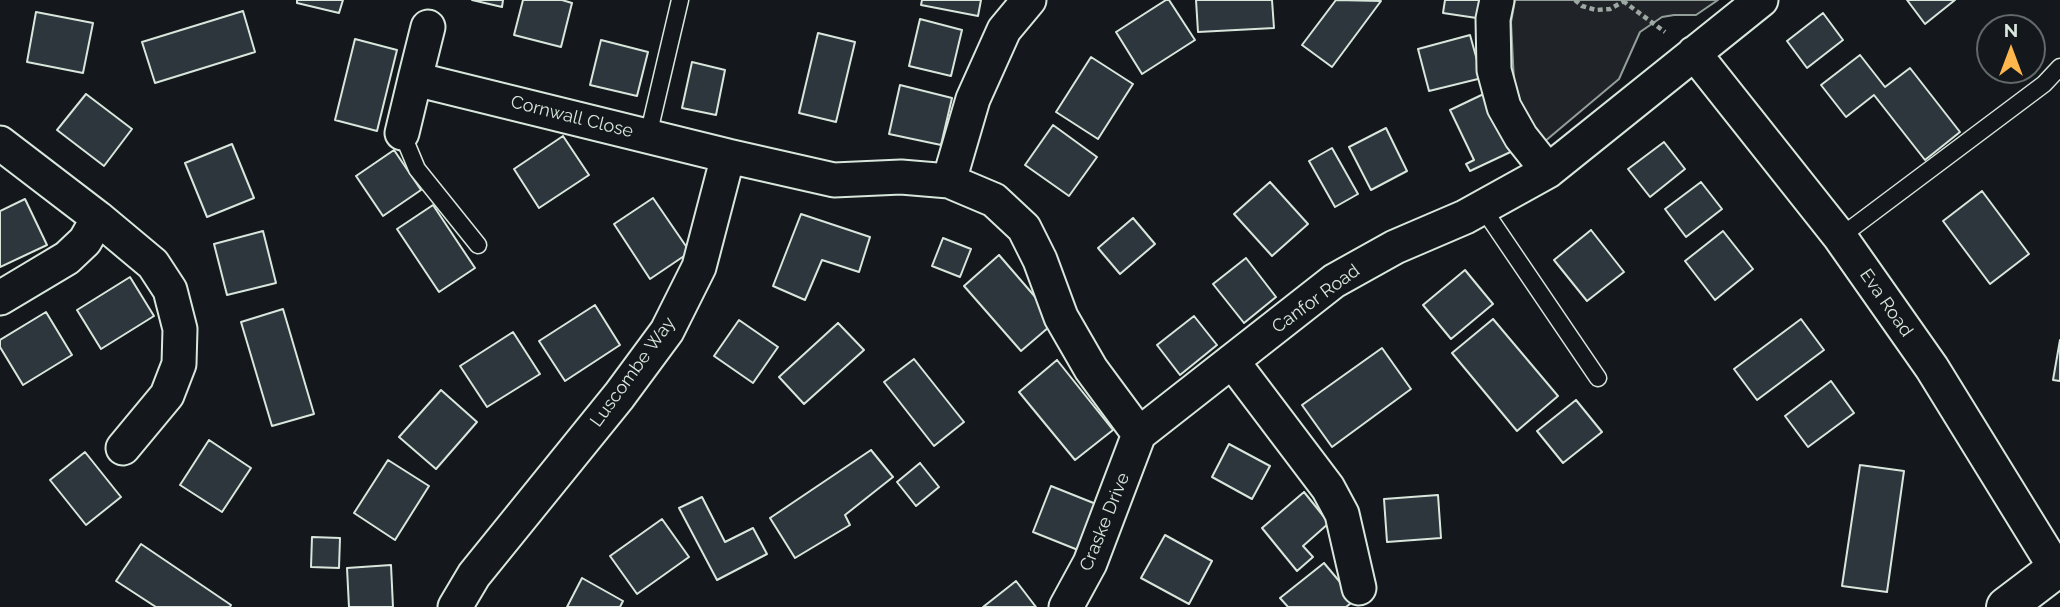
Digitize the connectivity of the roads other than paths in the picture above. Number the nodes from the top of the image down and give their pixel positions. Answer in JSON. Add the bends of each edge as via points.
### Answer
{"nodes":[{"id":1,"x":680,"y":0,"type":"edge"},
{"id":2,"x":1029,"y":0,"type":"edge"},
{"id":3,"x":1497,"y":0,"type":"edge"},
{"id":4,"x":1761,"y":0,"type":"edge"},
{"id":5,"x":428,"y":27,"type":"dead end"},
{"id":6,"x":1694,"y":53,"type":"junction"},
{"id":7,"x":2060,"y":66,"type":"edge"},
{"id":8,"x":415,"y":79,"type":"junction"},
{"id":9,"x":402,"y":133,"type":"joint"},
{"id":10,"x":648,"y":136,"type":"junction"},
{"id":11,"x":0,"y":144,"type":"edge"},
{"id":12,"x":728,"y":156,"type":"junction"},
{"id":13,"x":1548,"y":171,"type":"junction"},
{"id":14,"x":949,"y":181,"type":"junction"},
{"id":15,"x":1482,"y":207,"type":"junction"},
{"id":16,"x":99,"y":218,"type":"junction"},
{"id":17,"x":1840,"y":237,"type":"junction"},
{"id":18,"x":478,"y":245,"type":"dead end"},
{"id":19,"x":0,"y":298,"type":"edge"},
{"id":20,"x":1232,"y":361,"type":"junction"},
{"id":21,"x":1598,"y":377,"type":"dead end"},
{"id":22,"x":1139,"y":434,"type":"junction"},
{"id":23,"x":123,"y":448,"type":"dead end"},
{"id":24,"x":2058,"y":568,"type":"edge"},
{"id":25,"x":1359,"y":588,"type":"dead end"},
{"id":26,"x":455,"y":607,"type":"edge"},
{"id":27,"x":1066,"y":607,"type":"edge"},
{"id":28,"x":2006,"y":607,"type":"edge"}],
"edges":[{"from":1,"to":10,"type":"lane"},
{"from":2,"to":14,"type":"street","via":[[1004,30],[978,88]]},
{"from":3,"to":13,"type":"street","via":[[1494,70],[1504,107]]},
{"from":4,"to":6,"type":"street","name":"Canfor Road"},
{"from":5,"to":8,"type":"street"},
{"from":6,"to":13,"type":"street","name":"Canfor Road"},
{"from":6,"to":17,"type":"street","name":"Eva Road"},
{"from":7,"to":17,"type":"lane","via":[[2044,84]]},
{"from":8,"to":9,"type":"street"},
{"from":8,"to":10,"type":"street","name":"Cornwall Close"},
{"from":9,"to":18,"type":"lane","via":[[417,169]]},
{"from":10,"to":12,"type":"street","name":"Cornwall Close"},
{"from":11,"to":16,"type":"street"},
{"from":12,"to":14,"type":"street","via":[[834,180],[901,177]]},
{"from":12,"to":26,"type":"street","name":"Luscombe Way","via":[[699,267],[667,331],[474,575]]},
{"from":13,"to":15,"type":"street","name":"Canfor Road"},
{"from":14,"to":22,"type":"street","via":[[994,200],[1024,228],[1061,317],[1091,369]]},
{"from":15,"to":20,"type":"street","name":"Canfor Road","via":[[1334,281]]},
{"from":15,"to":21,"type":"lane"},
{"from":16,"to":19,"type":"street","via":[[85,242],[67,258]]},
{"from":16,"to":23,"type":"street","via":[[153,264],[170,290],[180,329],[179,364],[166,395]]},
{"from":17,"to":24,"type":"street","name":"Eva Road","via":[[1932,369]]},
{"from":20,"to":22,"type":"street","name":"Canfor Road"},
{"from":20,"to":25,"type":"street","via":[[1328,488],[1342,514]]},
{"from":22,"to":27,"type":"street","name":"Craske Drive","via":[[1090,563]]},
{"from":24,"to":28,"type":"street"}]}
